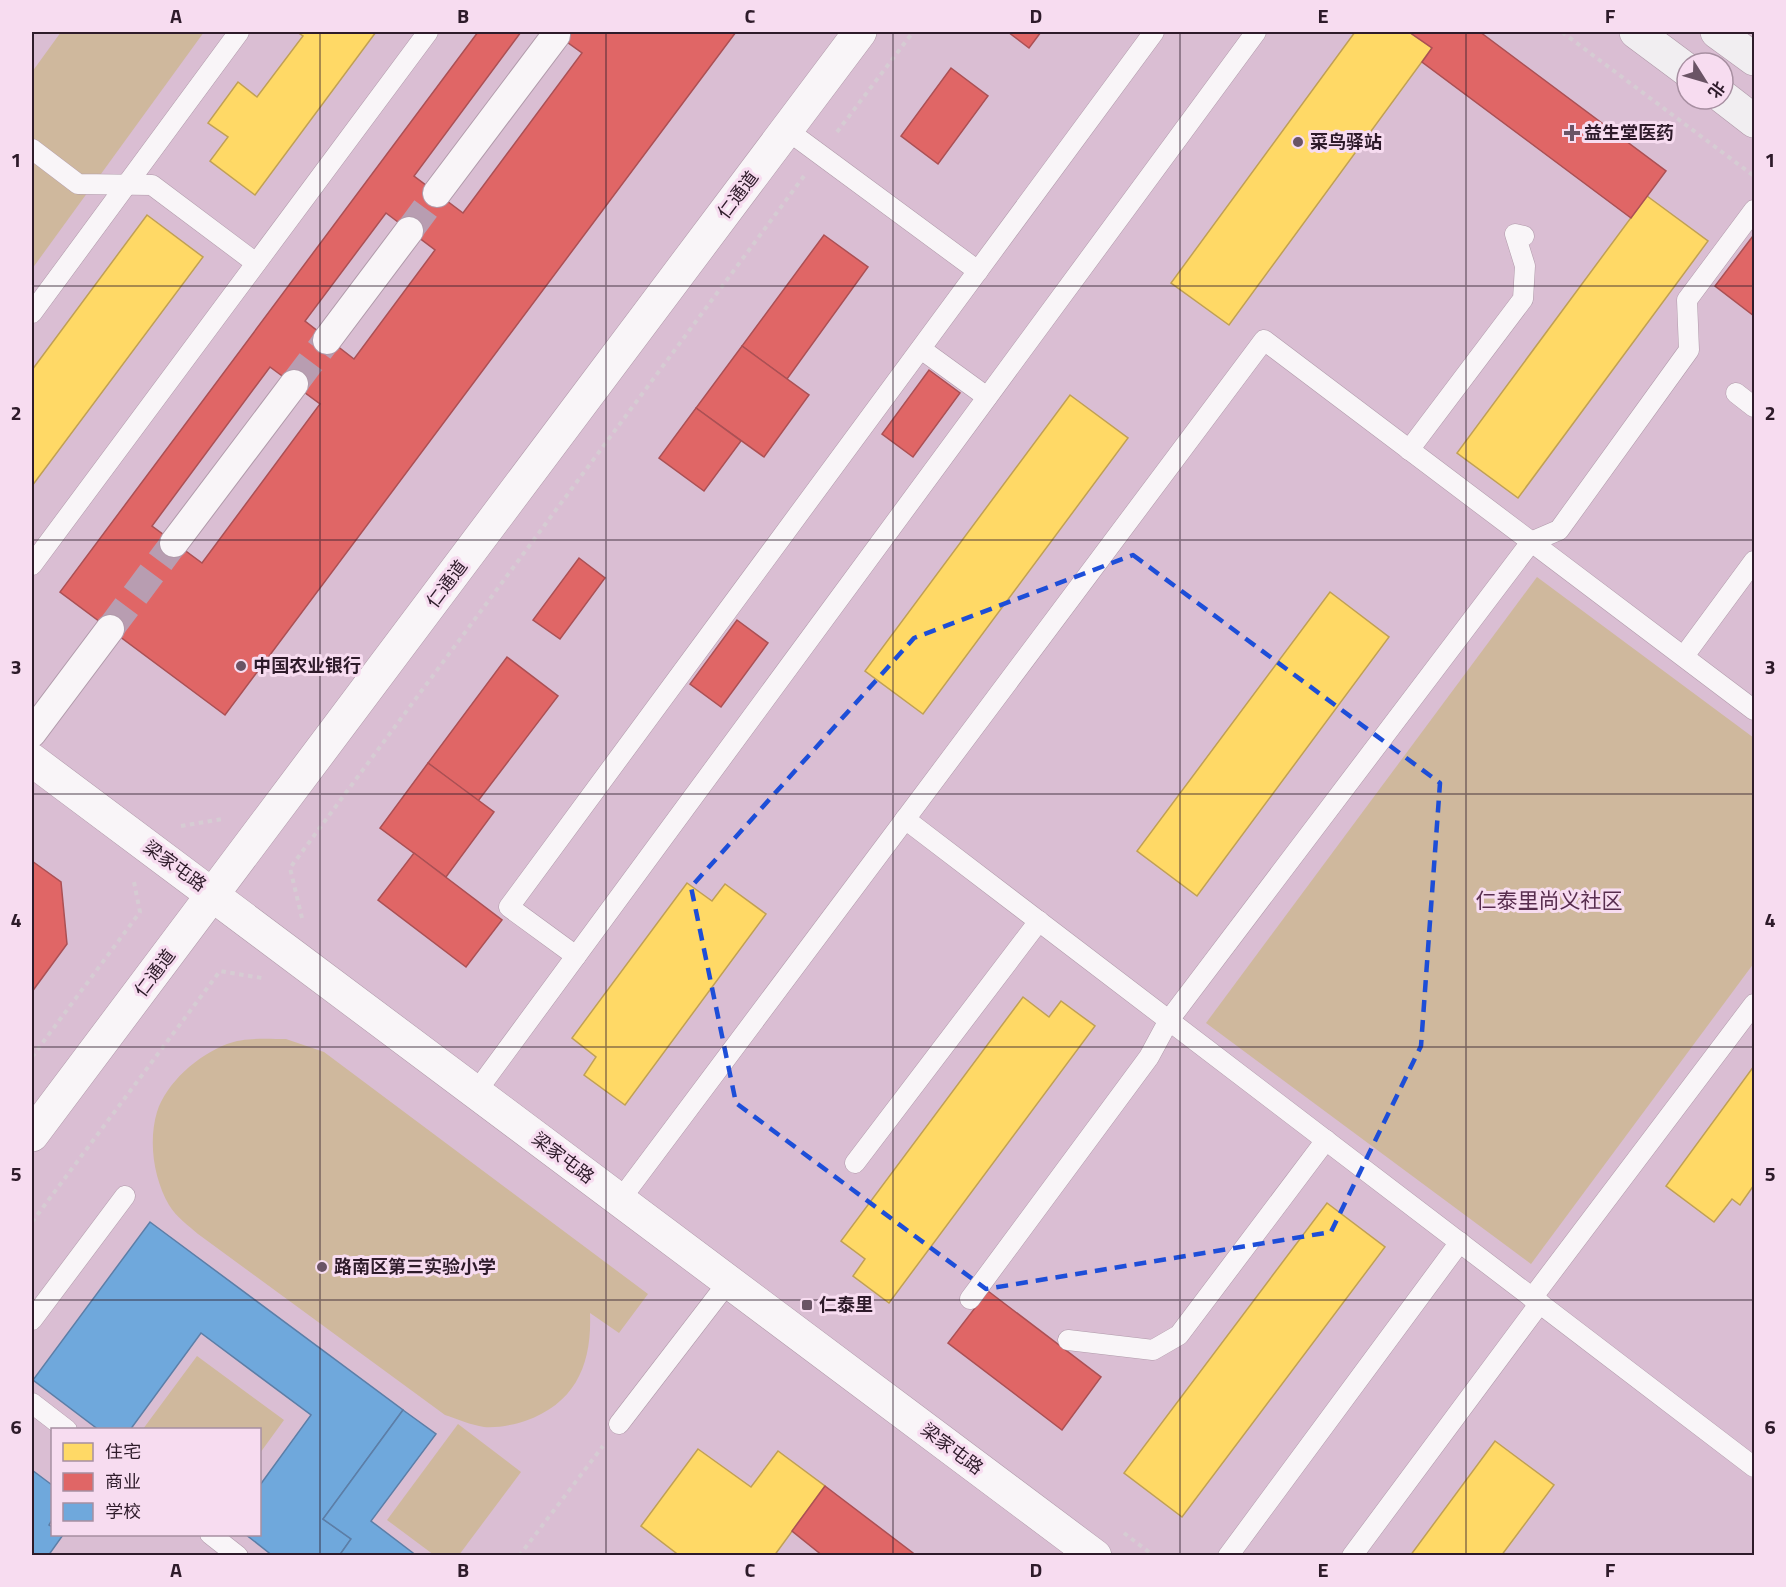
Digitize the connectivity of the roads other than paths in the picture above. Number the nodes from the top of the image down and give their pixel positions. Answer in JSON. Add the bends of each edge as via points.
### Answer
{"nodes":[{"id":1,"x":239,"y":32,"type":"edge"},
{"id":2,"x":428,"y":32,"type":"edge"},
{"id":3,"x":860,"y":32,"type":"edge"},
{"id":4,"x":1154,"y":32,"type":"edge"},
{"id":5,"x":1256,"y":32,"type":"edge"},
{"id":6,"x":1636,"y":32,"type":"edge"},
{"id":7,"x":1717,"y":32,"type":"edge"},
{"id":8,"x":556,"y":34,"type":"dead end"},
{"id":9,"x":1755,"y":59,"type":"edge"},
{"id":10,"x":1675,"y":61,"type":"edge"},
{"id":11,"x":1735,"y":106,"type":"edge"},
{"id":12,"x":1755,"y":121,"type":"edge"},
{"id":13,"x":787,"y":130,"type":"junction"},
{"id":14,"x":32,"y":149,"type":"edge"},
{"id":15,"x":127,"y":185,"type":"junction"},
{"id":16,"x":437,"y":193,"type":"tunnel mouth"},
{"id":17,"x":1755,"y":210,"type":"edge"},
{"id":18,"x":409,"y":231,"type":"tunnel mouth"},
{"id":19,"x":1524,"y":236,"type":"dead end"},
{"id":20,"x":256,"y":263,"type":"junction"},
{"id":21,"x":978,"y":271,"type":"junction"},
{"id":22,"x":32,"y":313,"type":"edge"},
{"id":23,"x":327,"y":340,"type":"tunnel mouth"},
{"id":24,"x":921,"y":349,"type":"junction"},
{"id":25,"x":294,"y":384,"type":"tunnel mouth"},
{"id":26,"x":1736,"y":393,"type":"dead end"},
{"id":27,"x":987,"y":397,"type":"junction"},
{"id":28,"x":1755,"y":407,"type":"edge"},
{"id":29,"x":1409,"y":450,"type":"junction"},
{"id":30,"x":1532,"y":542,"type":"junction"},
{"id":31,"x":174,"y":543,"type":"tunnel mouth"},
{"id":32,"x":1755,"y":561,"type":"edge"},
{"id":33,"x":32,"y":566,"type":"edge"},
{"id":34,"x":110,"y":629,"type":"tunnel mouth"},
{"id":35,"x":1684,"y":657,"type":"junction"},
{"id":36,"x":1755,"y":710,"type":"edge"},
{"id":37,"x":32,"y":733,"type":"edge"},
{"id":38,"x":32,"y":760,"type":"edge"},
{"id":39,"x":905,"y":819,"type":"junction"},
{"id":40,"x":214,"y":895,"type":"junction"},
{"id":41,"x":1039,"y":921,"type":"junction"},
{"id":42,"x":576,"y":956,"type":"junction"},
{"id":43,"x":1755,"y":1004,"type":"edge"},
{"id":44,"x":1169,"y":1020,"type":"junction"},
{"id":45,"x":476,"y":1092,"type":"junction"},
{"id":46,"x":32,"y":1136,"type":"edge"},
{"id":47,"x":1326,"y":1140,"type":"junction"},
{"id":48,"x":855,"y":1163,"type":"dead end"},
{"id":49,"x":125,"y":1196,"type":"dead end"},
{"id":50,"x":620,"y":1200,"type":"junction"},
{"id":51,"x":1460,"y":1242,"type":"junction"},
{"id":52,"x":729,"y":1281,"type":"junction"},
{"id":53,"x":970,"y":1299,"type":"dead end"},
{"id":54,"x":1536,"y":1301,"type":"junction"},
{"id":55,"x":32,"y":1320,"type":"edge"},
{"id":56,"x":1068,"y":1340,"type":"dead end"},
{"id":57,"x":32,"y":1403,"type":"edge"},
{"id":58,"x":620,"y":1424,"type":"road end"},
{"id":59,"x":64,"y":1428,"type":"edge"},
{"id":60,"x":1755,"y":1467,"type":"edge"},
{"id":61,"x":213,"y":1536,"type":"edge"},
{"id":62,"x":238,"y":1556,"type":"edge"},
{"id":63,"x":1095,"y":1556,"type":"edge"},
{"id":64,"x":1228,"y":1556,"type":"edge"},
{"id":65,"x":1352,"y":1556,"type":"edge"}],
"edges":[{"from":1,"to":15,"type":"lane"},
{"from":2,"to":20,"type":"lane"},
{"from":3,"to":13,"type":"street","name":"仁通道"},
{"from":4,"to":21,"type":"lane"},
{"from":5,"to":27,"type":"lane"},
{"from":6,"to":10,"type":"main road"},
{"from":7,"to":9,"type":"main road"},
{"from":8,"to":16,"type":"street"},
{"from":11,"to":12,"type":"main road"},
{"from":13,"to":21,"type":"lane"},
{"from":13,"to":40,"type":"street","name":"仁通道"},
{"from":14,"to":15,"type":"lane","via":[[78,184]]},
{"from":15,"to":20,"type":"lane","via":[[152,185]]},
{"from":15,"to":22,"type":"lane"},
{"from":17,"to":30,"type":"lane","via":[[1687,300],[1689,350],[1559,530]]},
{"from":18,"to":23,"type":"street"},
{"from":19,"to":29,"type":"lane","via":[[1515,234],[1525,266],[1523,299]]},
{"from":20,"to":33,"type":"lane"},
{"from":21,"to":24,"type":"lane"},
{"from":24,"to":27,"type":"lane"},
{"from":24,"to":42,"type":"lane","via":[[509,907]]},
{"from":25,"to":31,"type":"street"},
{"from":26,"to":28,"type":"lane"},
{"from":27,"to":42,"type":"lane"},
{"from":29,"to":30,"type":"lane"},
{"from":29,"to":39,"type":"lane","via":[[1264,340]]},
{"from":30,"to":35,"type":"lane"},
{"from":30,"to":44,"type":"lane"},
{"from":32,"to":35,"type":"lane"},
{"from":34,"to":37,"type":"street"},
{"from":35,"to":36,"type":"lane"},
{"from":38,"to":40,"type":"street","name":"梁家屯路"},
{"from":39,"to":41,"type":"lane"},
{"from":39,"to":50,"type":"lane"},
{"from":40,"to":45,"type":"street","name":"梁家屯路"},
{"from":40,"to":46,"type":"street","name":"仁通道"},
{"from":41,"to":44,"type":"lane"},
{"from":41,"to":48,"type":"lane"},
{"from":42,"to":45,"type":"lane"},
{"from":43,"to":54,"type":"lane"},
{"from":44,"to":47,"type":"lane"},
{"from":44,"to":53,"type":"lane","via":[[1149,1057]]},
{"from":45,"to":50,"type":"street","name":"梁家屯路"},
{"from":47,"to":51,"type":"lane"},
{"from":47,"to":56,"type":"lane","via":[[1179,1335],[1153,1350]]},
{"from":49,"to":55,"type":"lane"},
{"from":50,"to":52,"type":"street","name":"梁家屯路"},
{"from":51,"to":54,"type":"lane"},
{"from":51,"to":64,"type":"lane"},
{"from":52,"to":58,"type":"lane"},
{"from":52,"to":63,"type":"street","name":"梁家屯路"},
{"from":54,"to":60,"type":"lane"},
{"from":54,"to":65,"type":"lane"},
{"from":57,"to":59,"type":"lane"},
{"from":61,"to":62,"type":"lane"}]}
